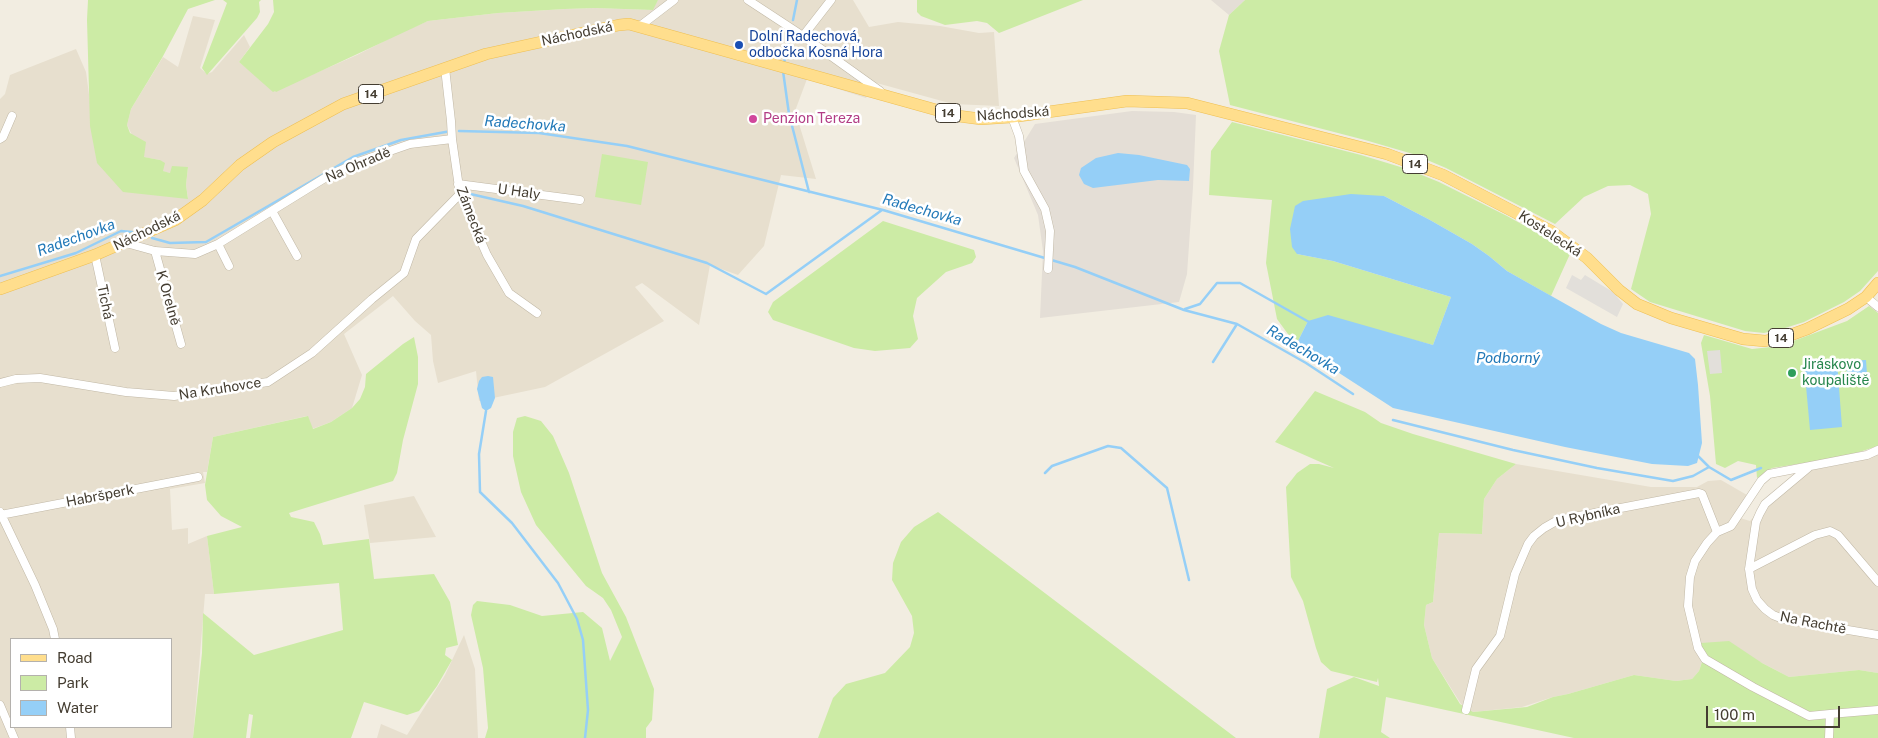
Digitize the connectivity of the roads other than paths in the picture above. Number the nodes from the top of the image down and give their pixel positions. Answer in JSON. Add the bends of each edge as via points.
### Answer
{"nodes":[{"id":1,"x":674,"y":0,"type":"edge"},
{"id":2,"x":748,"y":0,"type":"edge"},
{"id":3,"x":831,"y":0,"type":"edge"},
{"id":4,"x":640,"y":26,"type":"junction"},
{"id":5,"x":803,"y":36,"type":"junction"},
{"id":6,"x":444,"y":68,"type":"junction"},
{"id":7,"x":885,"y":95,"type":"junction"},
{"id":8,"x":1200,"y":105,"type":"joint"},
{"id":9,"x":12,"y":116,"type":"dead end"},
{"id":10,"x":1012,"y":117,"type":"junction"},
{"id":11,"x":0,"y":138,"type":"edge"},
{"id":12,"x":452,"y":138,"type":"junction"},
{"id":13,"x":458,"y":184,"type":"junction"},
{"id":14,"x":460,"y":194,"type":"junction"},
{"id":15,"x":580,"y":200,"type":"dead end"},
{"id":16,"x":272,"y":211,"type":"junction"},
{"id":17,"x":126,"y":243,"type":"junction"},
{"id":18,"x":218,"y":244,"type":"junction"},
{"id":19,"x":155,"y":251,"type":"junction"},
{"id":20,"x":95,"y":255,"type":"junction"},
{"id":21,"x":297,"y":256,"type":"dead end"},
{"id":22,"x":229,"y":266,"type":"dead end"},
{"id":23,"x":1048,"y":267,"type":"dead end"},
{"id":24,"x":1878,"y":283,"type":"edge"},
{"id":25,"x":0,"y":289,"type":"edge"},
{"id":26,"x":1866,"y":297,"type":"junction"},
{"id":27,"x":1878,"y":307,"type":"edge"},
{"id":28,"x":537,"y":313,"type":"dead end"},
{"id":29,"x":181,"y":344,"type":"dead end"},
{"id":30,"x":115,"y":348,"type":"dead end"},
{"id":31,"x":0,"y":383,"type":"edge"},
{"id":32,"x":1878,"y":450,"type":"edge"},
{"id":33,"x":1809,"y":466,"type":"junction"},
{"id":34,"x":198,"y":477,"type":"dead end"},
{"id":35,"x":0,"y":514,"type":"edge"},
{"id":36,"x":1718,"y":532,"type":"junction"},
{"id":37,"x":1749,"y":569,"type":"junction"},
{"id":38,"x":1878,"y":582,"type":"edge"},
{"id":39,"x":1878,"y":635,"type":"edge"},
{"id":40,"x":55,"y":638,"type":"edge"},
{"id":41,"x":0,"y":705,"type":"edge"},
{"id":42,"x":1466,"y":710,"type":"dead end"},
{"id":43,"x":1878,"y":710,"type":"edge"},
{"id":44,"x":1830,"y":714,"type":"junction"},
{"id":45,"x":14,"y":738,"type":"edge"},
{"id":46,"x":1829,"y":738,"type":"edge"}],
"edges":[{"from":1,"to":4,"type":"street"},
{"from":2,"to":5,"type":"street"},
{"from":3,"to":5,"type":"street"},
{"from":4,"to":6,"type":"main road","name":"Náchodská","number":"14","via":[[619,25],[486,54]]},
{"from":4,"to":7,"type":"main road","name":"Náchodská","number":"14"},
{"from":5,"to":7,"type":"street"},
{"from":6,"to":12,"type":"street","name":"Zámecká"},
{"from":6,"to":17,"type":"main road","name":"Náchodská","number":"14","via":[[343,104],[298,128],[240,165],[203,200],[175,220]]},
{"from":7,"to":10,"type":"main road","name":"Náchodská","number":"14","via":[[958,116],[981,119]]},
{"from":8,"to":10,"type":"main road","name":"Náchodská","number":"14","via":[[1127,100]]},
{"from":8,"to":26,"type":"main road","name":"Kostelecká","number":"14","via":[[1387,154],[1443,175],[1565,240],[1637,304],[1671,318],[1754,341],[1765,341],[1788,336],[1828,320]]},
{"from":9,"to":11,"type":"street"},
{"from":10,"to":23,"type":"street","via":[[1019,136],[1024,171],[1045,209],[1050,231]]},
{"from":12,"to":13,"type":"street","name":"Zámecká"},
{"from":12,"to":16,"type":"street","name":"Na Ohradě","via":[[410,144],[361,161],[328,176]]},
{"from":13,"to":14,"type":"street","name":"Zámecká"},
{"from":13,"to":15,"type":"street","name":"U Haly"},
{"from":14,"to":28,"type":"street","name":"Zámecká","via":[[487,255],[510,293]]},
{"from":14,"to":31,"type":"street","name":"Na Kruhovce","via":[[416,238],[404,273],[312,353],[268,382],[174,396],[40,378]]},
{"from":16,"to":18,"type":"street","name":"Na Ohradě"},
{"from":16,"to":21,"type":"street"},
{"from":17,"to":19,"type":"street","name":"Na Ohradě"},
{"from":17,"to":20,"type":"main road","name":"Náchodská","number":"14"},
{"from":18,"to":19,"type":"street","name":"Na Ohradě","via":[[195,254]]},
{"from":18,"to":22,"type":"street"},
{"from":19,"to":29,"type":"street","name":"K Orelně"},
{"from":20,"to":25,"type":"main road","name":"Náchodská","number":"14"},
{"from":20,"to":30,"type":"street","name":"Tichá"},
{"from":24,"to":26,"type":"main road","name":"Kostelecká","number":"14"},
{"from":26,"to":27,"type":"street"},
{"from":32,"to":33,"type":"street"},
{"from":33,"to":36,"type":"street","via":[[1770,474],[1761,481],[1731,526]]},
{"from":33,"to":37,"type":"street","name":"Na Rachtě","via":[[1760,513]]},
{"from":34,"to":35,"type":"street","name":"Habršperk"},
{"from":35,"to":40,"type":"street","name":"Habršperk","via":[[35,586]]},
{"from":36,"to":42,"type":"street","name":"U Rybníka","via":[[1699,493],[1558,520],[1544,528],[1528,544],[1515,574],[1500,636],[1476,669]]},
{"from":36,"to":44,"type":"street","via":[[1695,562],[1690,578],[1688,606],[1698,648],[1705,659],[1808,716]]},
{"from":37,"to":38,"type":"street","via":[[1815,534],[1830,531],[1838,535]]},
{"from":37,"to":39,"type":"street","name":"Na Rachtě","via":[[1752,589],[1773,615]]},
{"from":41,"to":45,"type":"street"},
{"from":43,"to":44,"type":"street"},
{"from":44,"to":46,"type":"street"}]}
